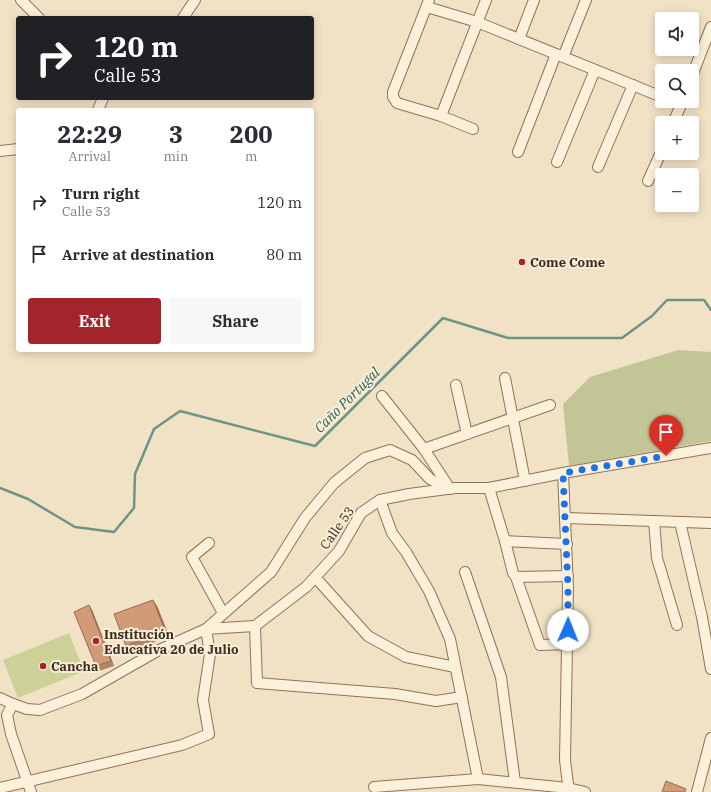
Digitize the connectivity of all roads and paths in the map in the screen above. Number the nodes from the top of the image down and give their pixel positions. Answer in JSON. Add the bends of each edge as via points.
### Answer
{"nodes":[{"id":1,"x":21,"y":0,"type":"edge"},
{"id":2,"x":195,"y":0,"type":"edge"},
{"id":3,"x":486,"y":0,"type":"edge"},
{"id":4,"x":534,"y":0,"type":"edge"},
{"id":5,"x":586,"y":0,"type":"edge"},
{"id":6,"x":428,"y":4,"type":"edge"},
{"id":7,"x":37,"y":16,"type":"edge"},
{"id":8,"x":184,"y":16,"type":"edge"},
{"id":9,"x":477,"y":22,"type":"junction"},
{"id":10,"x":711,"y":27,"type":"edge"},
{"id":11,"x":519,"y":39,"type":"junction"},
{"id":12,"x":560,"y":56,"type":"junction"},
{"id":13,"x":697,"y":64,"type":"edge"},
{"id":14,"x":594,"y":70,"type":"junction"},
{"id":15,"x":633,"y":85,"type":"junction"},
{"id":16,"x":655,"y":94,"type":"edge"},
{"id":17,"x":441,"y":116,"type":"junction"},
{"id":18,"x":473,"y":129,"type":"dead end"},
{"id":19,"x":16,"y":149,"type":"edge"},
{"id":20,"x":0,"y":151,"type":"edge"},
{"id":21,"x":518,"y":152,"type":"dead end"},
{"id":22,"x":657,"y":160,"type":"edge"},
{"id":23,"x":557,"y":162,"type":"dead end"},
{"id":24,"x":598,"y":167,"type":"dead end"},
{"id":25,"x":648,"y":181,"type":"dead end"},
{"id":26,"x":505,"y":378,"type":"dead end"},
{"id":27,"x":456,"y":385,"type":"dead end"},
{"id":28,"x":382,"y":396,"type":"dead end"},
{"id":29,"x":550,"y":405,"type":"dead end"},
{"id":30,"x":514,"y":418,"type":"junction"},
{"id":31,"x":467,"y":434,"type":"junction"},
{"id":32,"x":424,"y":449,"type":"junction"},
{"id":33,"x":711,"y":451,"type":"edge"},
{"id":34,"x":563,"y":473,"type":"junction"},
{"id":35,"x":525,"y":481,"type":"junction"},
{"id":36,"x":489,"y":488,"type":"junction"},
{"id":37,"x":449,"y":489,"type":"junction"},
{"id":38,"x":380,"y":500,"type":"junction"},
{"id":39,"x":566,"y":518,"type":"junction"},
{"id":40,"x":654,"y":521,"type":"junction"},
{"id":41,"x":680,"y":522,"type":"junction"},
{"id":42,"x":711,"y":523,"type":"edge"},
{"id":43,"x":505,"y":541,"type":"junction"},
{"id":44,"x":209,"y":543,"type":"dead end"},
{"id":45,"x":567,"y":544,"type":"junction"},
{"id":46,"x":466,"y":572,"type":"dead end"},
{"id":47,"x":568,"y":576,"type":"junction"},
{"id":48,"x":315,"y":577,"type":"junction"},
{"id":49,"x":516,"y":577,"type":"junction"},
{"id":50,"x":223,"y":613,"type":"junction"},
{"id":51,"x":706,"y":615,"type":"edge"},
{"id":52,"x":677,"y":625,"type":"dead end"},
{"id":53,"x":255,"y":626,"type":"junction"},
{"id":54,"x":206,"y":629,"type":"junction"},
{"id":55,"x":567,"y":644,"type":"junction"},
{"id":56,"x":456,"y":667,"type":"junction"},
{"id":57,"x":711,"y":670,"type":"edge"},
{"id":58,"x":462,"y":697,"type":"junction"},
{"id":59,"x":0,"y":698,"type":"edge"},
{"id":60,"x":13,"y":704,"type":"junction"},
{"id":61,"x":711,"y":738,"type":"edge"},
{"id":62,"x":478,"y":779,"type":"junction"},
{"id":63,"x":515,"y":782,"type":"junction"},
{"id":64,"x":30,"y":787,"type":"edge"},
{"id":65,"x":0,"y":788,"type":"edge"},
{"id":66,"x":374,"y":788,"type":"dead end"},
{"id":67,"x":569,"y":790,"type":"edge"},
{"id":68,"x":585,"y":792,"type":"edge"},
{"id":69,"x":697,"y":792,"type":"edge"}],
"edges":[{"from":1,"to":7,"type":"street"},
{"from":2,"to":8,"type":"street"},
{"from":3,"to":9,"type":"street"},
{"from":4,"to":11,"type":"street"},
{"from":5,"to":12,"type":"street"},
{"from":6,"to":9,"type":"street"},
{"from":6,"to":17,"type":"street","via":[[393,97],[397,103]]},
{"from":9,"to":11,"type":"street"},
{"from":9,"to":17,"type":"street"},
{"from":10,"to":13,"type":"street"},
{"from":11,"to":12,"type":"street"},
{"from":12,"to":14,"type":"street"},
{"from":12,"to":21,"type":"street"},
{"from":14,"to":15,"type":"street"},
{"from":14,"to":23,"type":"street"},
{"from":15,"to":16,"type":"street"},
{"from":15,"to":24,"type":"street"},
{"from":17,"to":18,"type":"street"},
{"from":19,"to":20,"type":"street"},
{"from":22,"to":25,"type":"street"},
{"from":26,"to":30,"type":"street"},
{"from":27,"to":31,"type":"street"},
{"from":28,"to":32,"type":"street"},
{"from":29,"to":30,"type":"street"},
{"from":30,"to":31,"type":"street"},
{"from":30,"to":35,"type":"street"},
{"from":31,"to":32,"type":"street"},
{"from":32,"to":37,"type":"street"},
{"from":33,"to":34,"type":"street","name":"Calle 53"},
{"from":34,"to":35,"type":"street","name":"Calle 53"},
{"from":34,"to":39,"type":"street"},
{"from":35,"to":36,"type":"street","name":"Calle 53"},
{"from":36,"to":37,"type":"street","name":"Calle 53"},
{"from":36,"to":43,"type":"street"},
{"from":37,"to":38,"type":"street","name":"Calle 53"},
{"from":37,"to":50,"type":"street","via":[[430,479],[412,460],[390,450],[365,458],[329,489],[305,518],[271,572]]},
{"from":38,"to":48,"type":"street","name":"Calle 53","via":[[361,513],[339,551]]},
{"from":38,"to":56,"type":"street","via":[[392,533],[430,591],[450,639]]},
{"from":39,"to":40,"type":"street"},
{"from":39,"to":45,"type":"street"},
{"from":40,"to":41,"type":"street"},
{"from":40,"to":52,"type":"street","via":[[657,558]]},
{"from":41,"to":42,"type":"street"},
{"from":41,"to":51,"type":"street"},
{"from":43,"to":45,"type":"street"},
{"from":43,"to":49,"type":"street","via":[[512,573]]},
{"from":44,"to":50,"type":"street","via":[[192,557]]},
{"from":45,"to":47,"type":"street"},
{"from":46,"to":63,"type":"street","via":[[501,677]]},
{"from":47,"to":49,"type":"street"},
{"from":47,"to":55,"type":"street"},
{"from":48,"to":53,"type":"street","name":"Calle 53","via":[[306,587]]},
{"from":48,"to":56,"type":"street","via":[[368,636],[406,657]]},
{"from":49,"to":55,"type":"street","via":[[540,645]]},
{"from":50,"to":54,"type":"street"},
{"from":51,"to":57,"type":"street"},
{"from":53,"to":54,"type":"street"},
{"from":53,"to":58,"type":"street","via":[[257,683],[394,694],[436,701]]},
{"from":54,"to":60,"type":"street","via":[[159,650],[82,694],[40,710]]},
{"from":54,"to":64,"type":"street","via":[[210,654],[203,700],[209,734],[182,745]]},
{"from":55,"to":67,"type":"street","via":[[565,760]]},
{"from":56,"to":58,"type":"street"},
{"from":58,"to":62,"type":"street"},
{"from":59,"to":60,"type":"street"},
{"from":60,"to":64,"type":"street","via":[[7,715]]},
{"from":61,"to":69,"type":"street"},
{"from":62,"to":63,"type":"street"},
{"from":62,"to":66,"type":"street"},
{"from":63,"to":67,"type":"street"},
{"from":64,"to":65,"type":"street"},
{"from":67,"to":68,"type":"street"}]}
